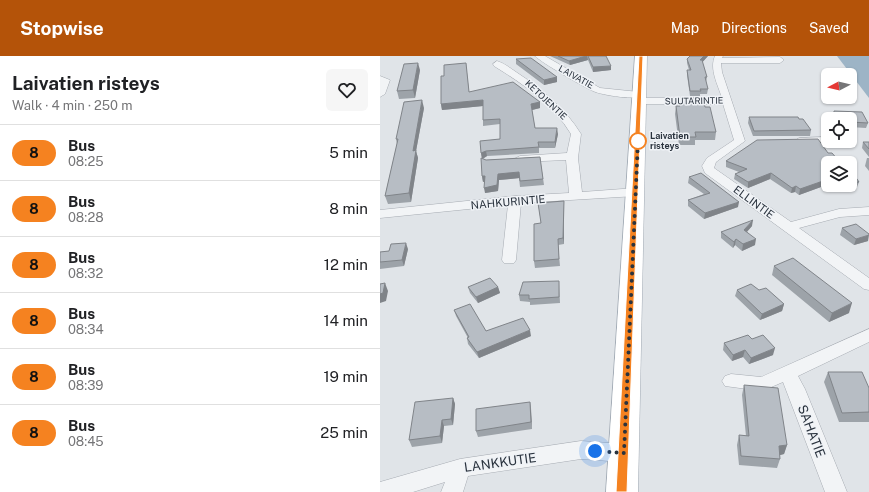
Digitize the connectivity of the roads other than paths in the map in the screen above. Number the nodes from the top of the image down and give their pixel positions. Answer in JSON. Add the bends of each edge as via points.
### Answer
{"nodes":[{"id":1,"x":539,"y":56,"type":"edge"},
{"id":2,"x":641,"y":56,"type":"edge"},
{"id":3,"x":718,"y":58,"type":"edge"},
{"id":4,"x":780,"y":60,"type":"dead end"},
{"id":5,"x":497,"y":64,"type":"dead end"},
{"id":6,"x":380,"y":79,"type":"edge"},
{"id":7,"x":380,"y":94,"type":"edge"},
{"id":8,"x":639,"y":98,"type":"junction"},
{"id":9,"x":727,"y":101,"type":"junction"},
{"id":10,"x":821,"y":140,"type":"edge"},
{"id":11,"x":789,"y":141,"type":"edge"},
{"id":12,"x":571,"y":156,"type":"junction"},
{"id":13,"x":510,"y":159,"type":"edge"},
{"id":14,"x":636,"y":192,"type":"junction"},
{"id":15,"x":576,"y":196,"type":"junction"},
{"id":16,"x":515,"y":200,"type":"junction"},
{"id":17,"x":869,"y":211,"type":"edge"},
{"id":18,"x":380,"y":214,"type":"edge"},
{"id":19,"x":789,"y":227,"type":"junction"},
{"id":20,"x":509,"y":260,"type":"dead end"},
{"id":21,"x":869,"y":285,"type":"edge"},
{"id":22,"x":869,"y":334,"type":"edge"},
{"id":23,"x":786,"y":372,"type":"junction"},
{"id":24,"x":730,"y":381,"type":"dead end"},
{"id":25,"x":624,"y":453,"type":"junction"},
{"id":26,"x":460,"y":468,"type":"junction"},
{"id":27,"x":380,"y":492,"type":"edge"},
{"id":28,"x":452,"y":492,"type":"edge"},
{"id":29,"x":622,"y":492,"type":"edge"},
{"id":30,"x":836,"y":492,"type":"edge"}],
"edges":[{"from":1,"to":8,"type":"street","name":"LAIVATIE","via":[[597,90]]},
{"from":2,"to":8,"type":"main road"},
{"from":3,"to":4,"type":"street"},
{"from":3,"to":9,"type":"street","name":"SUUTARINTIE","via":[[718,72]]},
{"from":5,"to":12,"type":"street","name":"KETOJENTIE","via":[[524,79],[570,122],[576,134]]},
{"from":6,"to":7,"type":"street","via":[[385,80]]},
{"from":8,"to":9,"type":"street","name":"SUUTARINTIE"},
{"from":8,"to":14,"type":"main road"},
{"from":9,"to":19,"type":"street","name":"ELLINTIE","via":[[746,141],[711,160],[709,170]]},
{"from":10,"to":11,"type":"street"},
{"from":12,"to":13,"type":"street"},
{"from":12,"to":15,"type":"street","name":"KETOJENTIE"},
{"from":14,"to":15,"type":"street","name":"NAHKURINTIE"},
{"from":14,"to":25,"type":"main road"},
{"from":15,"to":16,"type":"street","name":"NAHKURINTIE"},
{"from":16,"to":18,"type":"street","name":"NAHKURINTIE"},
{"from":16,"to":20,"type":"street"},
{"from":17,"to":19,"type":"street","via":[[839,213]]},
{"from":19,"to":21,"type":"street","name":"ELLINTIE"},
{"from":22,"to":23,"type":"street"},
{"from":23,"to":24,"type":"street","via":[[762,384]]},
{"from":23,"to":30,"type":"street","name":"SAHATIE","via":[[796,390]]},
{"from":25,"to":26,"type":"street","name":"LANKKUTIE","via":[[581,450]]},
{"from":25,"to":29,"type":"main road"},
{"from":26,"to":27,"type":"street","name":"LANKKUTIE"},
{"from":26,"to":28,"type":"street"}]}
